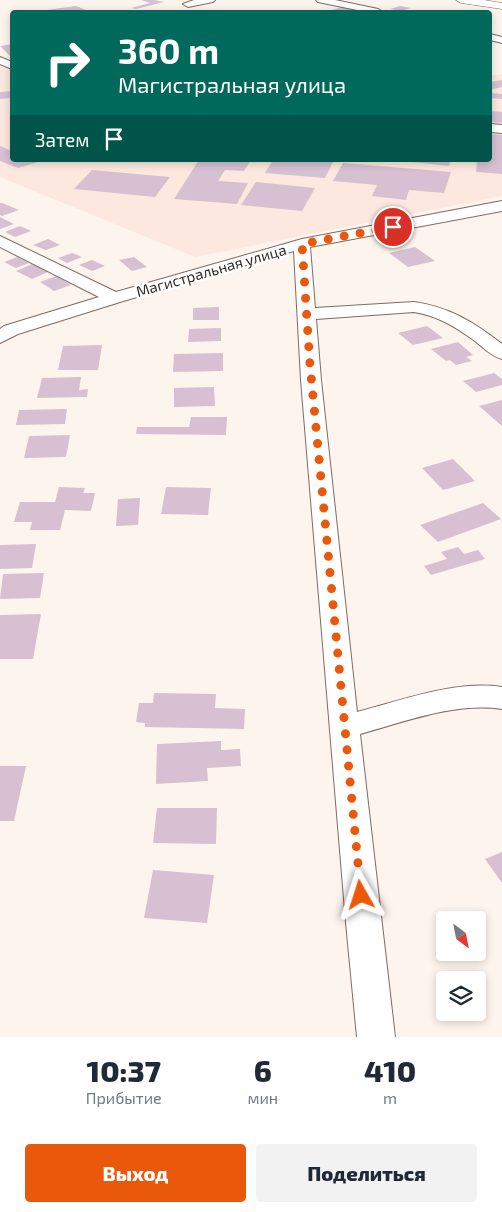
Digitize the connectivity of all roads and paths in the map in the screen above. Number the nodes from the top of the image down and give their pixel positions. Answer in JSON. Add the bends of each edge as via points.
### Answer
{"nodes":[{"id":1,"x":210,"y":0,"type":"edge"},
{"id":2,"x":321,"y":0,"type":"edge"},
{"id":3,"x":461,"y":0,"type":"edge"},
{"id":4,"x":188,"y":4,"type":"dead end"},
{"id":5,"x":502,"y":6,"type":"edge"},
{"id":6,"x":368,"y":10,"type":"edge"},
{"id":7,"x":502,"y":206,"type":"edge"},
{"id":8,"x":0,"y":241,"type":"edge"},
{"id":9,"x":302,"y":244,"type":"junction"},
{"id":10,"x":114,"y":298,"type":"junction"},
{"id":11,"x":306,"y":314,"type":"junction"},
{"id":12,"x":4,"y":332,"type":"edge"},
{"id":13,"x":502,"y":354,"type":"edge"},
{"id":14,"x":502,"y":698,"type":"edge"},
{"id":15,"x":344,"y":727,"type":"junction"},
{"id":16,"x":376,"y":1037,"type":"edge"}],
"edges":[{"from":1,"to":4,"type":"street"},
{"from":2,"to":6,"type":"street"},
{"from":3,"to":5,"type":"main road"},
{"from":7,"to":9,"type":"street","name":"Магистральная улица"},
{"from":8,"to":10,"type":"street"},
{"from":9,"to":10,"type":"street","name":"Магистральная улица"},
{"from":9,"to":11,"type":"street"},
{"from":10,"to":12,"type":"street","name":"Магистральная улица"},
{"from":11,"to":13,"type":"street","via":[[428,308],[455,318]]},
{"from":11,"to":15,"type":"street"},
{"from":14,"to":15,"type":"street","via":[[467,697]]},
{"from":15,"to":16,"type":"street"}]}
